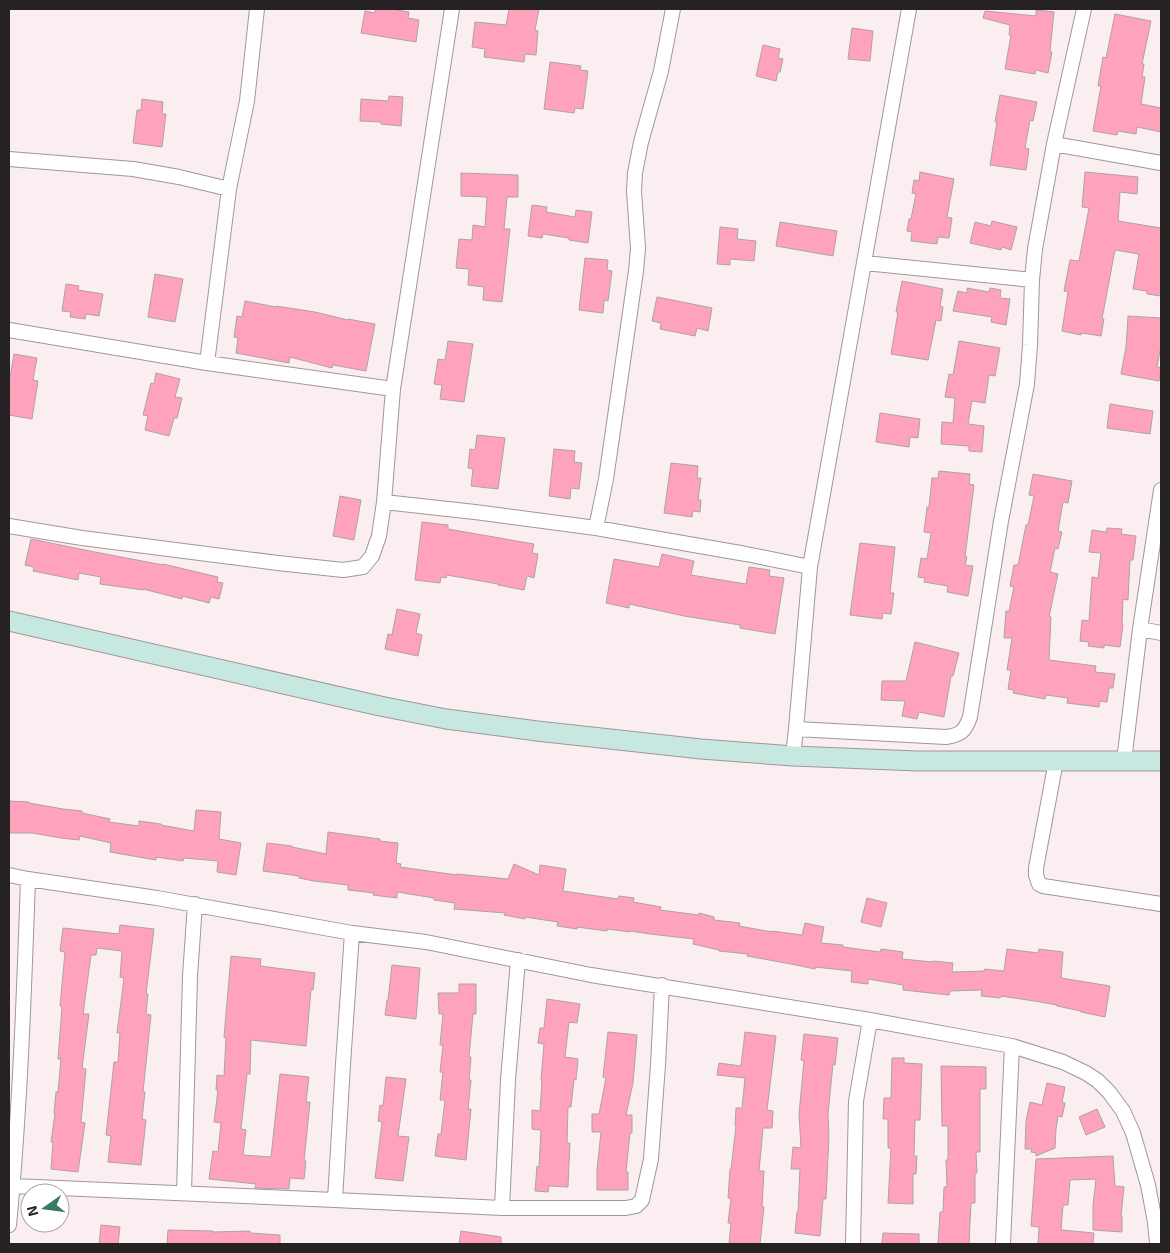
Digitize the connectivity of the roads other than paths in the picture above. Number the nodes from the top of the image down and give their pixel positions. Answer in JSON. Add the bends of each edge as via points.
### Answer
{"nodes":[{"id":1,"x":257,"y":9,"type":"edge"},
{"id":2,"x":452,"y":9,"type":"edge"},
{"id":3,"x":673,"y":9,"type":"edge"},
{"id":4,"x":909,"y":9,"type":"edge"},
{"id":5,"x":1084,"y":9,"type":"edge"},
{"id":6,"x":1054,"y":144,"type":"junction"},
{"id":7,"x":9,"y":159,"type":"edge"},
{"id":8,"x":1161,"y":163,"type":"edge"},
{"id":9,"x":229,"y":189,"type":"junction"},
{"id":10,"x":865,"y":263,"type":"junction"},
{"id":11,"x":1032,"y":280,"type":"junction"},
{"id":12,"x":9,"y":330,"type":"edge"},
{"id":13,"x":207,"y":363,"type":"junction"},
{"id":14,"x":393,"y":389,"type":"junction"},
{"id":15,"x":1161,"y":490,"type":"edge"},
{"id":16,"x":384,"y":502,"type":"junction"},
{"id":17,"x":9,"y":526,"type":"edge"},
{"id":18,"x":596,"y":528,"type":"junction"},
{"id":19,"x":810,"y":567,"type":"junction"},
{"id":20,"x":9,"y":621,"type":"edge"},
{"id":21,"x":1140,"y":629,"type":"junction"},
{"id":22,"x":1161,"y":634,"type":"edge"},
{"id":23,"x":796,"y":728,"type":"junction"},
{"id":24,"x":793,"y":756,"type":"junction"},
{"id":25,"x":1056,"y":761,"type":"junction"},
{"id":26,"x":1124,"y":761,"type":"junction"},
{"id":27,"x":1161,"y":761,"type":"edge"},
{"id":28,"x":9,"y":875,"type":"edge"},
{"id":29,"x":28,"y":879,"type":"junction"},
{"id":30,"x":195,"y":904,"type":"junction"},
{"id":31,"x":1161,"y":904,"type":"edge"},
{"id":32,"x":352,"y":933,"type":"junction"},
{"id":33,"x":518,"y":960,"type":"junction"},
{"id":34,"x":662,"y":985,"type":"junction"},
{"id":35,"x":870,"y":1020,"type":"junction"},
{"id":36,"x":1012,"y":1046,"type":"junction"},
{"id":37,"x":13,"y":1186,"type":"junction"},
{"id":38,"x":184,"y":1193,"type":"junction"},
{"id":39,"x":335,"y":1200,"type":"junction"},
{"id":40,"x":502,"y":1208,"type":"junction"},
{"id":41,"x":9,"y":1225,"type":"edge"},
{"id":42,"x":853,"y":1244,"type":"edge"},
{"id":43,"x":1003,"y":1244,"type":"edge"},
{"id":44,"x":1157,"y":1244,"type":"edge"}],
"edges":[{"from":1,"to":9,"type":"street","via":[[247,101]]},
{"from":2,"to":14,"type":"street"},
{"from":3,"to":18,"type":"street","via":[[636,173],[636,271]]},
{"from":4,"to":10,"type":"street"},
{"from":5,"to":6,"type":"street"},
{"from":6,"to":8,"type":"street"},
{"from":6,"to":11,"type":"street"},
{"from":7,"to":9,"type":"street","via":[[133,169]]},
{"from":9,"to":13,"type":"street"},
{"from":10,"to":11,"type":"street"},
{"from":10,"to":19,"type":"street"},
{"from":11,"to":23,"type":"street","via":[[1027,384],[967,724],[954,736]]},
{"from":12,"to":13,"type":"street"},
{"from":13,"to":14,"type":"street"},
{"from":14,"to":16,"type":"street"},
{"from":15,"to":21,"type":"street"},
{"from":16,"to":17,"type":"street","via":[[372,556],[363,567],[343,570],[278,564]]},
{"from":16,"to":18,"type":"street"},
{"from":18,"to":19,"type":"street"},
{"from":19,"to":23,"type":"street"},
{"from":20,"to":24,"type":"street","via":[[446,719],[537,732]]},
{"from":21,"to":22,"type":"street"},
{"from":21,"to":26,"type":"street"},
{"from":23,"to":24,"type":"street"},
{"from":24,"to":25,"type":"street","via":[[918,761]]},
{"from":25,"to":26,"type":"street"},
{"from":25,"to":31,"type":"street","via":[[1036,868],[1039,884]]},
{"from":26,"to":27,"type":"street"},
{"from":28,"to":29,"type":"street"},
{"from":29,"to":30,"type":"street"},
{"from":29,"to":37,"type":"street"},
{"from":30,"to":32,"type":"street"},
{"from":30,"to":38,"type":"street"},
{"from":32,"to":33,"type":"street","via":[[426,942]]},
{"from":32,"to":39,"type":"street"},
{"from":33,"to":34,"type":"street"},
{"from":33,"to":40,"type":"street"},
{"from":34,"to":35,"type":"street"},
{"from":34,"to":40,"type":"street","via":[[651,1159],[642,1200],[636,1206],[626,1208]]},
{"from":35,"to":36,"type":"street"},
{"from":35,"to":42,"type":"street","via":[[856,1101]]},
{"from":36,"to":43,"type":"street"},
{"from":36,"to":44,"type":"street","via":[[1063,1062],[1092,1077],[1109,1092],[1133,1133],[1148,1185]]},
{"from":37,"to":38,"type":"street"},
{"from":37,"to":41,"type":"street"},
{"from":38,"to":39,"type":"street"},
{"from":39,"to":40,"type":"street"}]}
